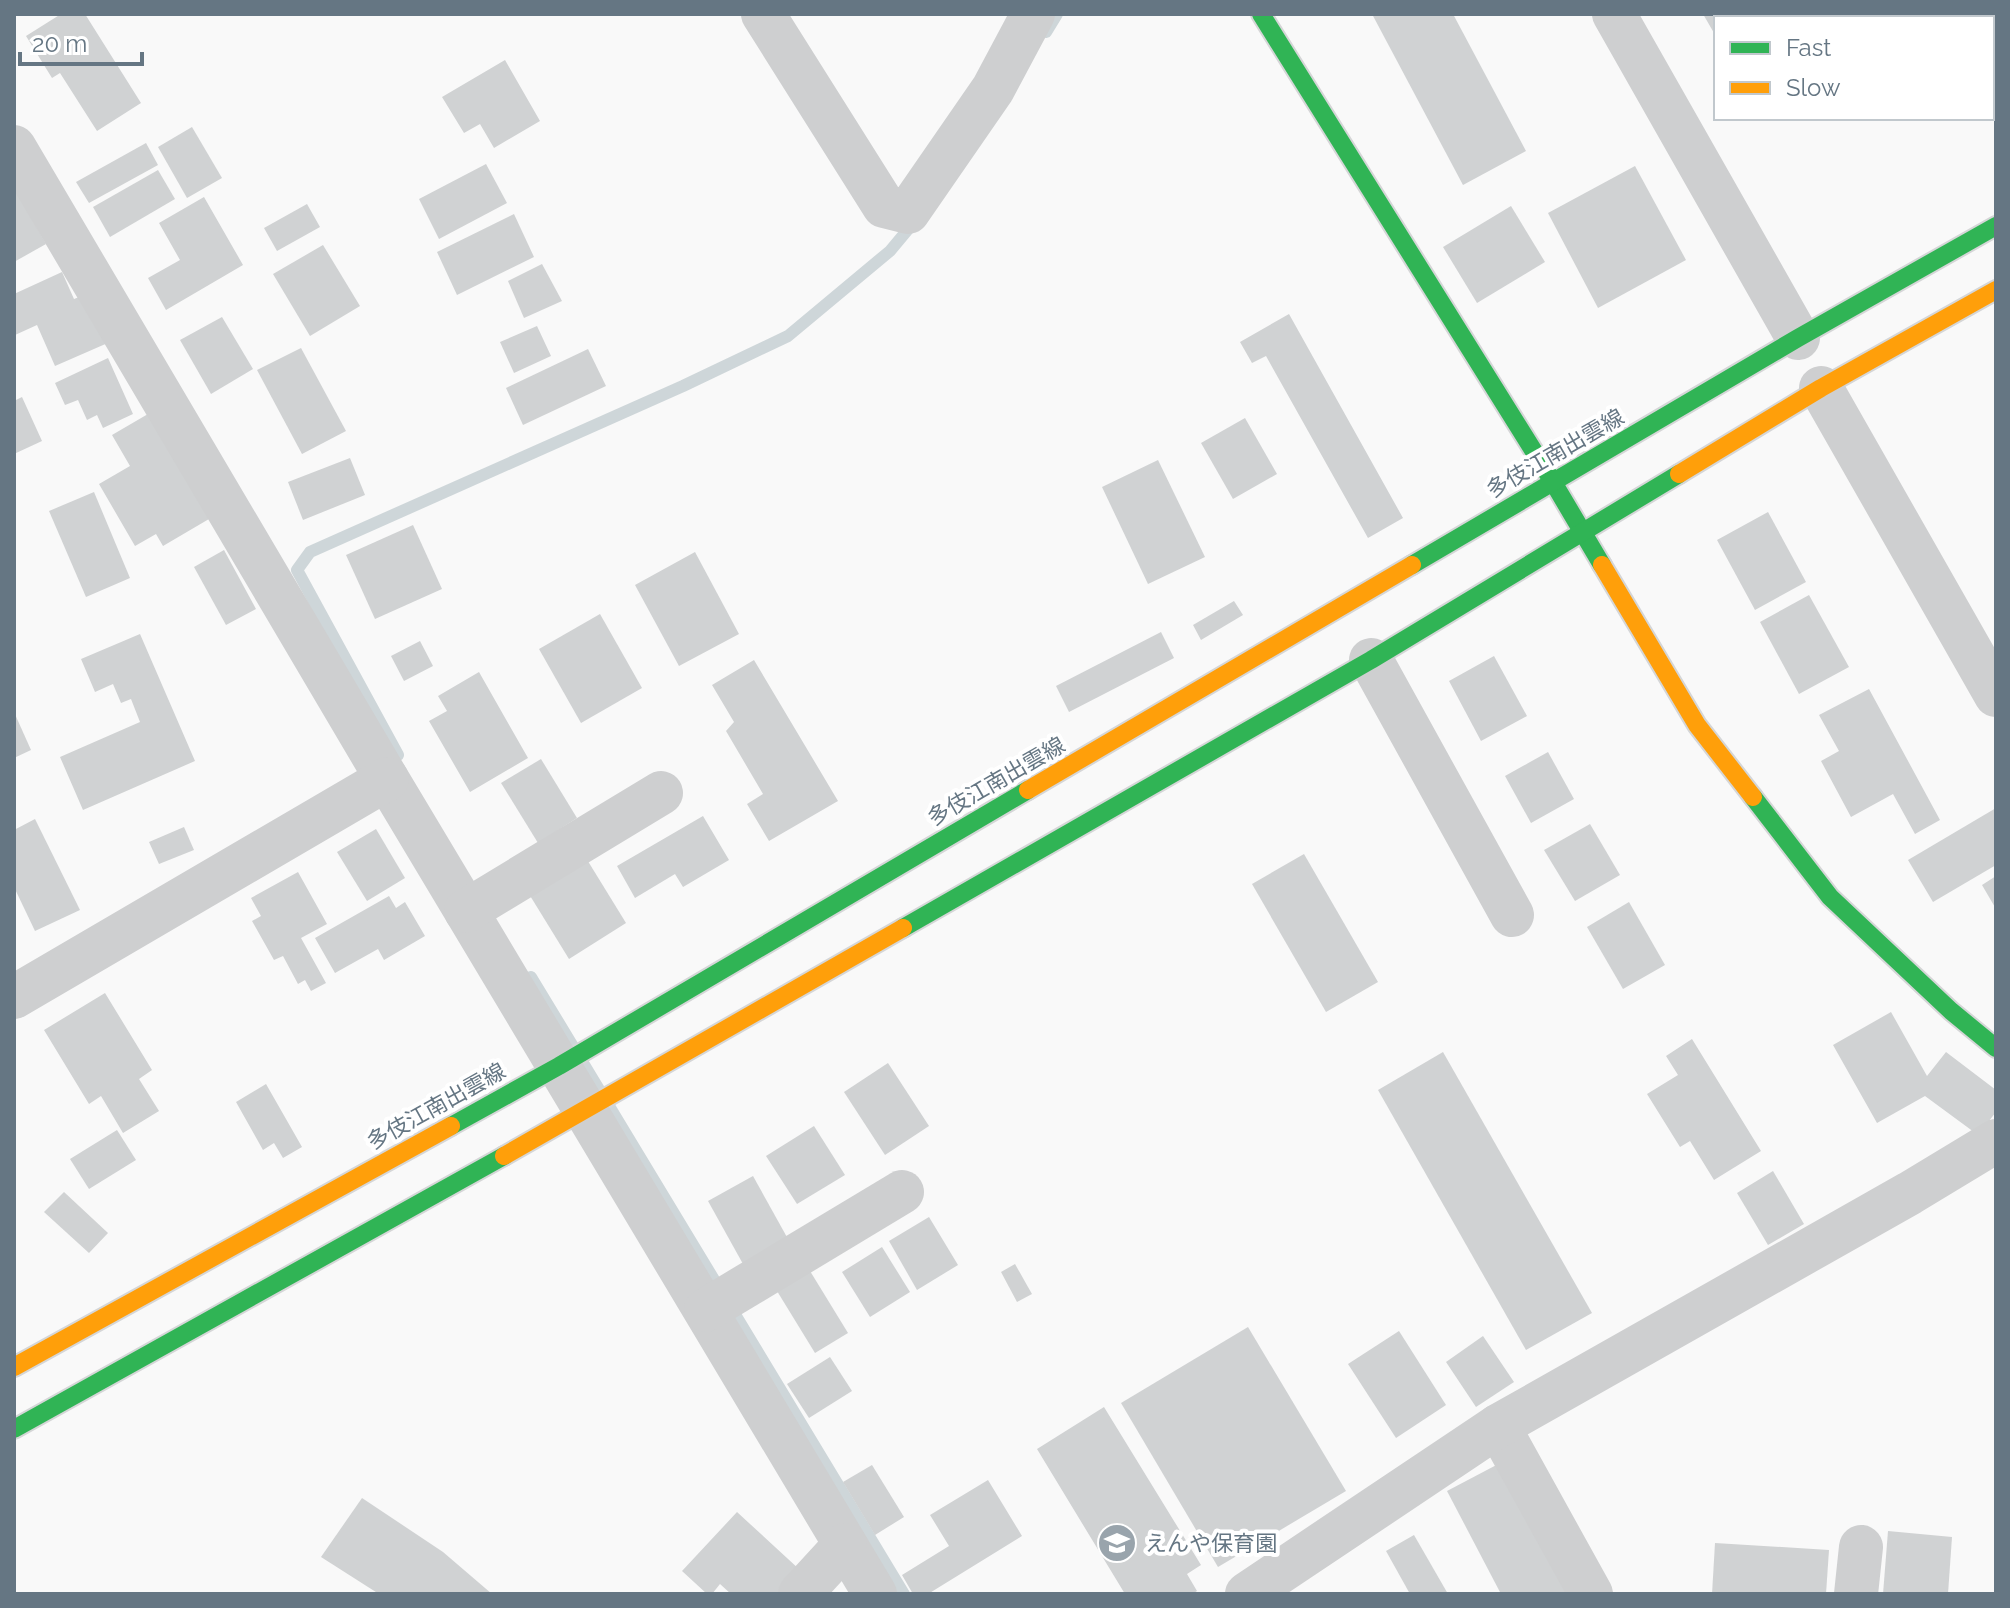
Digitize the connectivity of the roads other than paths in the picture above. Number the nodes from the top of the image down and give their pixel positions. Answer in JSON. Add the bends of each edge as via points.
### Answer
{"nodes":[{"id":1,"x":763,"y":14,"type":"edge"},
{"id":2,"x":1033,"y":14,"type":"edge"},
{"id":3,"x":1261,"y":14,"type":"edge"},
{"id":4,"x":1614,"y":14,"type":"edge"},
{"id":5,"x":14,"y":147,"type":"edge"},
{"id":6,"x":1996,"y":226,"type":"edge"},
{"id":7,"x":1996,"y":290,"type":"edge"},
{"id":8,"x":1798,"y":338,"type":"junction"},
{"id":9,"x":1821,"y":388,"type":"junction"},
{"id":10,"x":1553,"y":482,"type":"junction"},
{"id":11,"x":1584,"y":532,"type":"junction"},
{"id":12,"x":1371,"y":660,"type":"junction"},
{"id":13,"x":1993,"y":682,"type":"edge"},
{"id":14,"x":387,"y":779,"type":"junction"},
{"id":15,"x":661,"y":793,"type":"dead end"},
{"id":16,"x":466,"y":911,"type":"junction"},
{"id":17,"x":1512,"y":915,"type":"dead end"},
{"id":18,"x":14,"y":997,"type":"edge"},
{"id":19,"x":1996,"y":1048,"type":"edge"},
{"id":20,"x":559,"y":1066,"type":"junction"},
{"id":21,"x":586,"y":1110,"type":"junction"},
{"id":22,"x":1996,"y":1141,"type":"edge"},
{"id":23,"x":902,"y":1192,"type":"dead end"},
{"id":24,"x":706,"y":1310,"type":"junction"},
{"id":25,"x":14,"y":1367,"type":"edge"},
{"id":26,"x":1498,"y":1426,"type":"junction"},
{"id":27,"x":14,"y":1429,"type":"edge"},
{"id":28,"x":845,"y":1545,"type":"junction"},
{"id":29,"x":1861,"y":1547,"type":"dead end"},
{"id":30,"x":800,"y":1594,"type":"edge"},
{"id":31,"x":875,"y":1594,"type":"edge"},
{"id":32,"x":1247,"y":1594,"type":"edge"},
{"id":33,"x":1591,"y":1594,"type":"edge"},
{"id":34,"x":1856,"y":1594,"type":"edge"}],
"edges":[{"from":1,"to":2,"type":"street","via":[[884,206],[908,212],[993,89]]},
{"from":3,"to":10,"type":"main road"},
{"from":4,"to":8,"type":"street"},
{"from":5,"to":14,"type":"street"},
{"from":6,"to":8,"type":"main road","name":"多伎江南出雲線"},
{"from":7,"to":9,"type":"main road"},
{"from":8,"to":10,"type":"main road","name":"多伎江南出雲線"},
{"from":9,"to":11,"type":"main road"},
{"from":9,"to":13,"type":"street"},
{"from":10,"to":11,"type":"main road"},
{"from":10,"to":20,"type":"main road","name":"多伎江南出雲線"},
{"from":11,"to":12,"type":"main road"},
{"from":11,"to":19,"type":"main road","via":[[1697,725],[1830,897]]},
{"from":12,"to":17,"type":"street"},
{"from":12,"to":21,"type":"main road"},
{"from":14,"to":16,"type":"street"},
{"from":14,"to":18,"type":"street"},
{"from":15,"to":16,"type":"street"},
{"from":16,"to":20,"type":"street"},
{"from":20,"to":21,"type":"street"},
{"from":20,"to":25,"type":"main road","name":"多伎江南出雲線"},
{"from":21,"to":24,"type":"street"},
{"from":21,"to":27,"type":"main road"},
{"from":22,"to":26,"type":"street"},
{"from":23,"to":24,"type":"street"},
{"from":24,"to":28,"type":"street"},
{"from":26,"to":32,"type":"street"},
{"from":26,"to":33,"type":"street"},
{"from":28,"to":30,"type":"street"},
{"from":28,"to":31,"type":"street"},
{"from":29,"to":34,"type":"street"}]}
